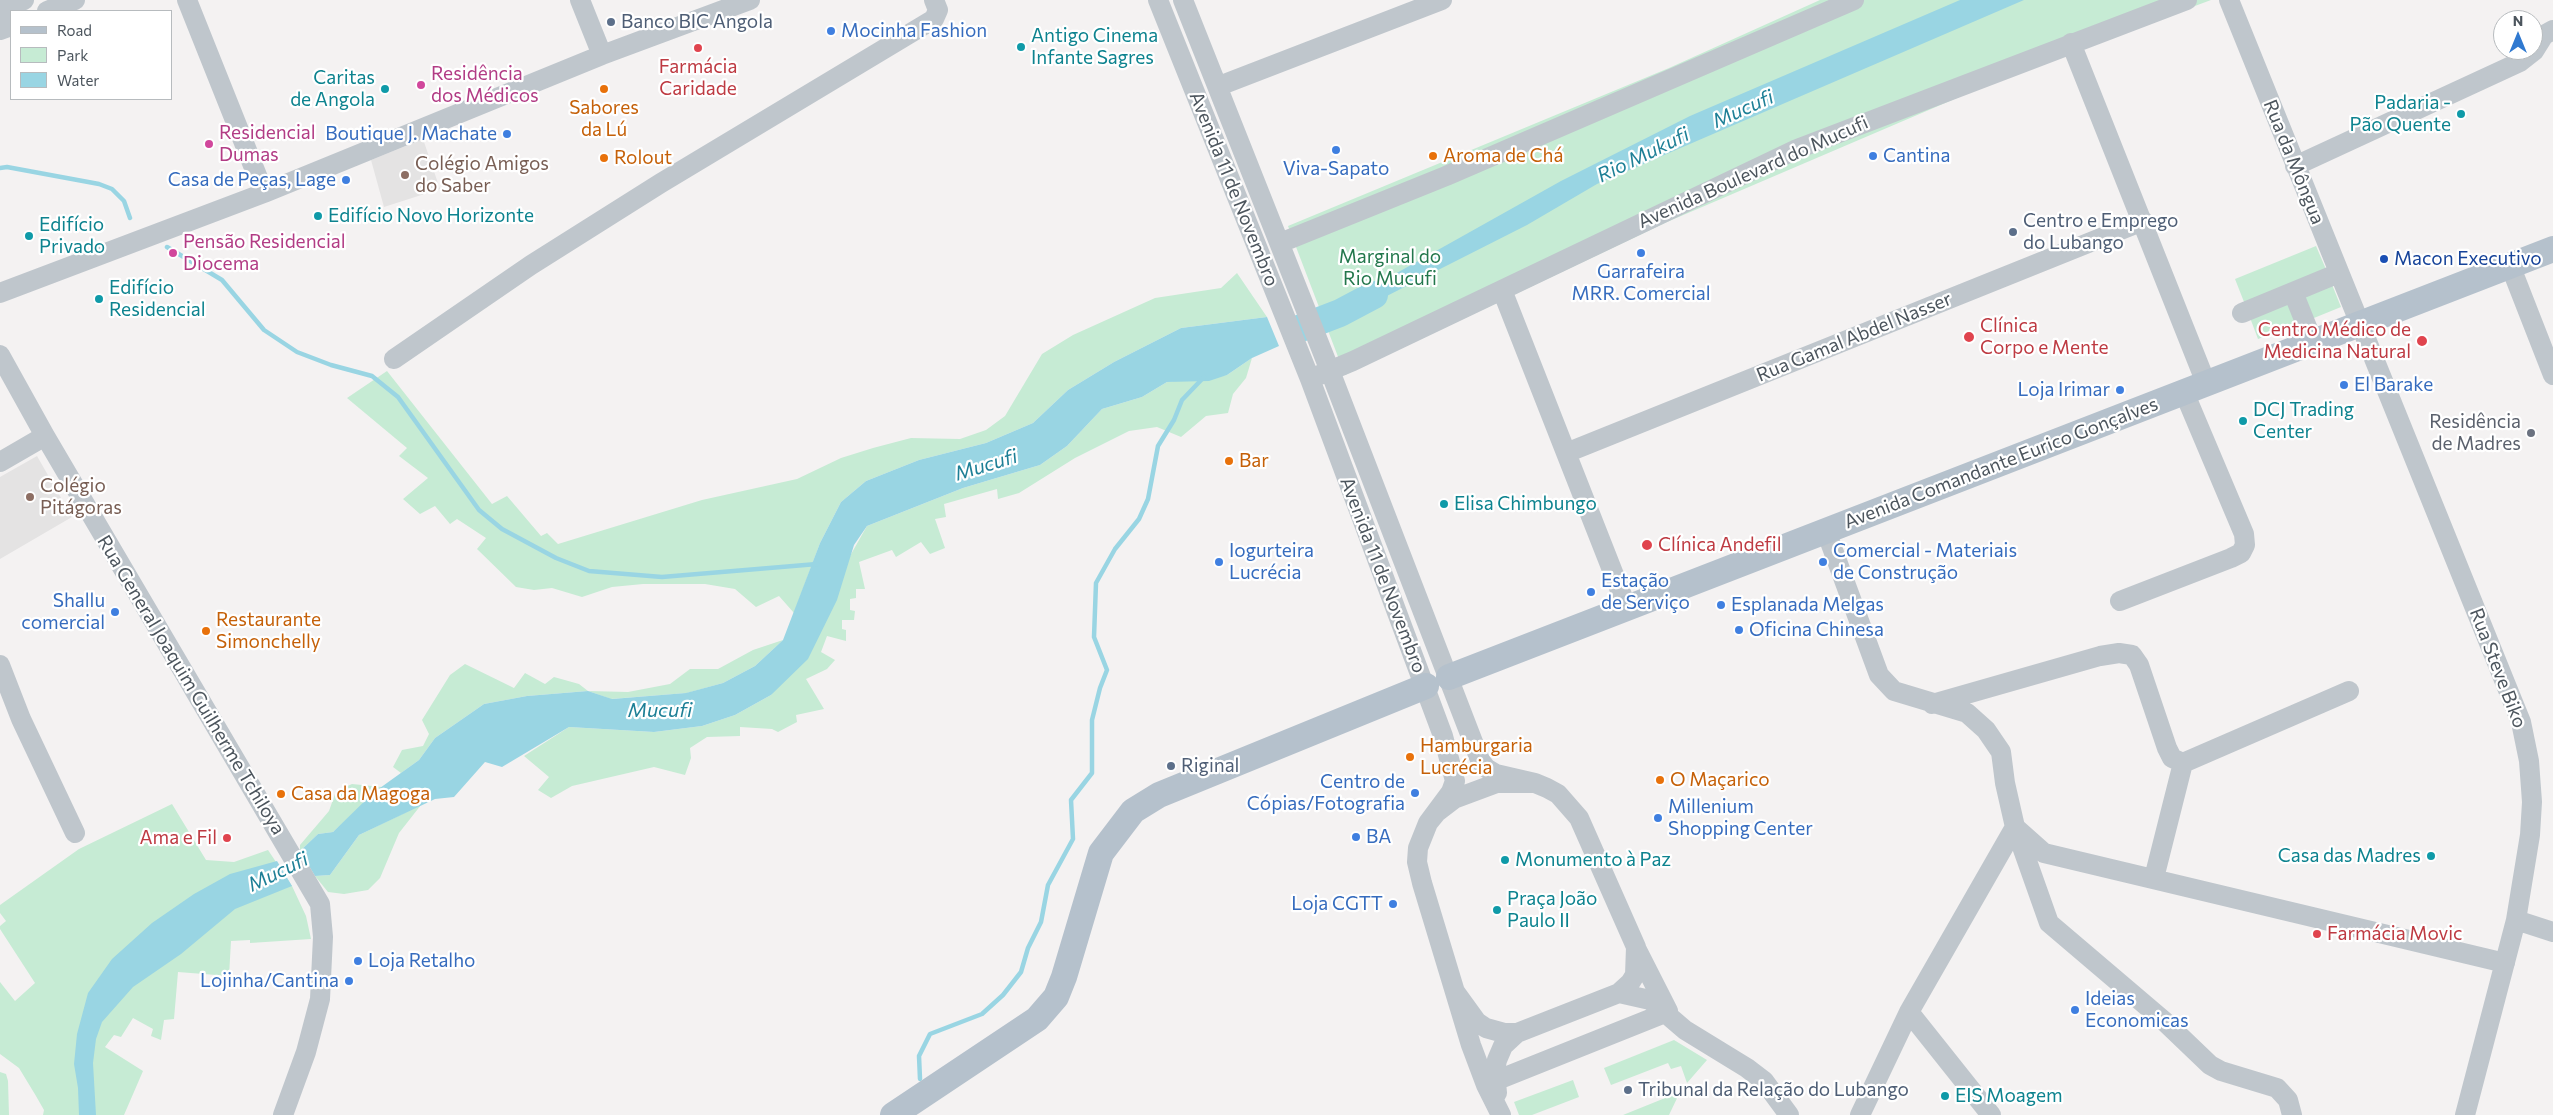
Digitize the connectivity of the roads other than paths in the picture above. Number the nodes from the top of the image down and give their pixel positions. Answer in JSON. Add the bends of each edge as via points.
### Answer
{"nodes":[{"id":1,"x":24,"y":0,"type":"edge"},
{"id":2,"x":75,"y":0,"type":"edge"},
{"id":3,"x":187,"y":0,"type":"edge"},
{"id":4,"x":580,"y":0,"type":"edge"},
{"id":5,"x":750,"y":0,"type":"edge"},
{"id":6,"x":934,"y":0,"type":"edge"},
{"id":7,"x":1158,"y":0,"type":"edge"},
{"id":8,"x":1183,"y":0,"type":"edge"},
{"id":9,"x":1442,"y":0,"type":"edge"},
{"id":10,"x":1854,"y":0,"type":"edge"},
{"id":11,"x":2187,"y":0,"type":"edge"},
{"id":12,"x":2229,"y":0,"type":"edge"},
{"id":13,"x":0,"y":10,"type":"edge"},
{"id":14,"x":50,"y":10,"type":"edge"},
{"id":15,"x":2553,"y":30,"type":"edge"},
{"id":16,"x":2071,"y":44,"type":"junction"},
{"id":17,"x":602,"y":56,"type":"junction"},
{"id":18,"x":1219,"y":86,"type":"junction"},
{"id":19,"x":2295,"y":166,"type":"junction"},
{"id":20,"x":264,"y":192,"type":"junction"},
{"id":21,"x":2143,"y":221,"type":"junction"},
{"id":22,"x":1280,"y":243,"type":"junction"},
{"id":23,"x":2553,"y":249,"type":"edge"},
{"id":24,"x":2510,"y":265,"type":"junction"},
{"id":25,"x":2339,"y":273,"type":"junction"},
{"id":26,"x":1502,"y":290,"type":"junction"},
{"id":27,"x":2293,"y":292,"type":"junction"},
{"id":28,"x":0,"y":293,"type":"edge"},
{"id":29,"x":2242,"y":312,"type":"dead end"},
{"id":30,"x":2359,"y":324,"type":"junction"},
{"id":31,"x":2313,"y":342,"type":"junction"},
{"id":32,"x":0,"y":355,"type":"edge"},
{"id":33,"x":394,"y":359,"type":"dead end"},
{"id":34,"x":1330,"y":371,"type":"junction"},
{"id":35,"x":2553,"y":375,"type":"edge"},
{"id":36,"x":1310,"y":379,"type":"junction"},
{"id":37,"x":2195,"y":388,"type":"junction"},
{"id":38,"x":45,"y":436,"type":"junction"},
{"id":39,"x":1566,"y":453,"type":"junction"},
{"id":40,"x":0,"y":462,"type":"edge"},
{"id":41,"x":1826,"y":531,"type":"junction"},
{"id":42,"x":2120,"y":601,"type":"dead end"},
{"id":43,"x":1627,"y":608,"type":"junction"},
{"id":44,"x":0,"y":665,"type":"edge"},
{"id":45,"x":1437,"y":682,"type":"junction"},
{"id":46,"x":2349,"y":691,"type":"dead end"},
{"id":47,"x":1931,"y":704,"type":"junction"},
{"id":48,"x":2183,"y":762,"type":"junction"},
{"id":49,"x":1534,"y":783,"type":"junction"},
{"id":50,"x":1428,"y":823,"type":"junction"},
{"id":51,"x":2015,"y":827,"type":"junction"},
{"id":52,"x":75,"y":833,"type":"dead end"},
{"id":53,"x":2154,"y":878,"type":"junction"},
{"id":54,"x":2516,"y":920,"type":"junction"},
{"id":55,"x":2553,"y":932,"type":"edge"},
{"id":56,"x":1636,"y":947,"type":"junction"},
{"id":57,"x":2505,"y":964,"type":"junction"},
{"id":58,"x":1456,"y":993,"type":"junction"},
{"id":59,"x":1619,"y":993,"type":"junction"},
{"id":60,"x":1910,"y":1012,"type":"junction"},
{"id":61,"x":1669,"y":1016,"type":"junction"},
{"id":62,"x":1517,"y":1033,"type":"junction"},
{"id":63,"x":1495,"y":1081,"type":"junction"},
{"id":64,"x":283,"y":1115,"type":"edge"},
{"id":65,"x":893,"y":1115,"type":"edge"},
{"id":66,"x":1501,"y":1115,"type":"edge"},
{"id":67,"x":1789,"y":1115,"type":"edge"},
{"id":68,"x":1860,"y":1115,"type":"edge"},
{"id":69,"x":1991,"y":1115,"type":"edge"},
{"id":70,"x":2292,"y":1115,"type":"edge"},
{"id":71,"x":2465,"y":1115,"type":"edge"}],
"edges":[{"from":1,"to":13,"type":"street"},
{"from":2,"to":14,"type":"street"},
{"from":3,"to":20,"type":"street"},
{"from":4,"to":17,"type":"street"},
{"from":5,"to":17,"type":"street"},
{"from":6,"to":33,"type":"street","via":[[938,10],[934,19],[564,244]]},
{"from":7,"to":36,"type":"street","name":"Avenida 11 de Novembro"},
{"from":8,"to":18,"type":"street","name":"Avenida 11 de Novembro"},
{"from":9,"to":18,"type":"street"},
{"from":10,"to":22,"type":"street","via":[[1489,158]]},
{"from":11,"to":16,"type":"street","name":"Avenida Boulevard do Mucufi"},
{"from":12,"to":19,"type":"street","name":"Rua da Môngua"},
{"from":15,"to":19,"type":"street","via":[[2544,35],[2534,51],[2520,62]]},
{"from":16,"to":21,"type":"street"},
{"from":16,"to":26,"type":"street","name":"Avenida Boulevard do Mucufi","via":[[1797,149]]},
{"from":17,"to":20,"type":"street"},
{"from":18,"to":22,"type":"street","name":"Avenida 11 de Novembro"},
{"from":19,"to":25,"type":"street","name":"Rua da Môngua"},
{"from":20,"to":28,"type":"street"},
{"from":21,"to":37,"type":"street"},
{"from":21,"to":39,"type":"street","name":"Rua Gamal Abdel Nasser"},
{"from":22,"to":34,"type":"street","name":"Avenida 11 de Novembro"},
{"from":23,"to":24,"type":"main road","name":"Avenida Comandante Eurico Gonçalves"},
{"from":24,"to":30,"type":"main road","name":"Avenida Comandante Eurico Gonçalves"},
{"from":24,"to":35,"type":"street"},
{"from":25,"to":27,"type":"street"},
{"from":25,"to":30,"type":"street","name":"Rua da Môngua"},
{"from":26,"to":34,"type":"street","name":"Avenida Boulevard do Mucufi"},
{"from":26,"to":39,"type":"street"},
{"from":27,"to":29,"type":"street"},
{"from":27,"to":31,"type":"street"},
{"from":30,"to":31,"type":"main road","name":"Avenida Comandante Eurico Gonçalves"},
{"from":30,"to":54,"type":"street","name":"Rua Steve Biko","via":[[2521,722],[2532,802]]},
{"from":31,"to":37,"type":"main road","name":"Avenida Comandante Eurico Gonçalves"},
{"from":32,"to":38,"type":"street","name":"Rua General Joaquim Guilherme Tchiloya"},
{"from":34,"to":36,"type":"street"},
{"from":34,"to":45,"type":"street","name":"Avenida 11 de Novembro"},
{"from":36,"to":45,"type":"street","name":"Avenida 11 de Novembro"},
{"from":37,"to":41,"type":"main road","name":"Avenida Comandante Eurico Gonçalves"},
{"from":37,"to":42,"type":"street","via":[[2245,545],[2241,552],[2230,558]]},
{"from":38,"to":40,"type":"street"},
{"from":38,"to":64,"type":"street","name":"Rua General Joaquim Guilherme Tchiloya","via":[[320,904],[323,937],[320,999],[306,1052]]},
{"from":39,"to":43,"type":"street"},
{"from":41,"to":43,"type":"main road","name":"Avenida Comandante Eurico Gonçalves"},
{"from":41,"to":47,"type":"street","via":[[1878,675],[1894,691]]},
{"from":43,"to":45,"type":"main road","name":"Avenida Comandante Eurico Gonçalves"},
{"from":44,"to":52,"type":"street","via":[[21,719]]},
{"from":45,"to":49,"type":"street","name":"Avenida 11 de Novembro","via":[[1486,768],[1496,774]]},
{"from":45,"to":50,"type":"street","name":"Avenida 11 de Novembro","via":[[1455,780],[1452,792]]},
{"from":45,"to":65,"type":"main road","name":"Avenida Comandante Eurico Gonçalves","via":[[1159,795],[1133,811],[1101,853],[1056,997],[1037,1019]]},
{"from":46,"to":48,"type":"street"},
{"from":47,"to":48,"type":"street","via":[[2119,652],[2132,655],[2139,664],[2167,748],[2172,758]]},
{"from":47,"to":51,"type":"street","via":[[1968,713],[1986,730],[2001,752]]},
{"from":48,"to":53,"type":"street"},
{"from":49,"to":50,"type":"street","via":[[1497,783],[1477,789],[1454,799]]},
{"from":49,"to":56,"type":"street","via":[[1558,794],[1579,818]]},
{"from":50,"to":58,"type":"street","via":[[1421,836],[1417,862]]},
{"from":51,"to":53,"type":"street","via":[[2044,853]]},
{"from":51,"to":60,"type":"street"},
{"from":51,"to":70,"type":"street","via":[[2049,923],[2163,1020],[2210,1065],[2277,1088],[2288,1100]]},
{"from":53,"to":57,"type":"street"},
{"from":54,"to":55,"type":"street"},
{"from":54,"to":57,"type":"street","name":"Rua Steve Biko"},
{"from":56,"to":59,"type":"street","via":[[1635,975]]},
{"from":56,"to":61,"type":"street"},
{"from":57,"to":71,"type":"street","name":"Rua Steve Biko"},
{"from":58,"to":62,"type":"street","via":[[1477,1022],[1486,1028]]},
{"from":58,"to":66,"type":"street","via":[[1483,1077]]},
{"from":59,"to":61,"type":"street","via":[[1650,1000]]},
{"from":59,"to":62,"type":"street"},
{"from":60,"to":68,"type":"street"},
{"from":60,"to":69,"type":"street"},
{"from":61,"to":63,"type":"street"},
{"from":61,"to":67,"type":"street","via":[[1685,1030],[1758,1077],[1780,1100]]},
{"from":62,"to":63,"type":"street","via":[[1503,1046],[1496,1060]]},
{"from":63,"to":66,"type":"street"}]}
